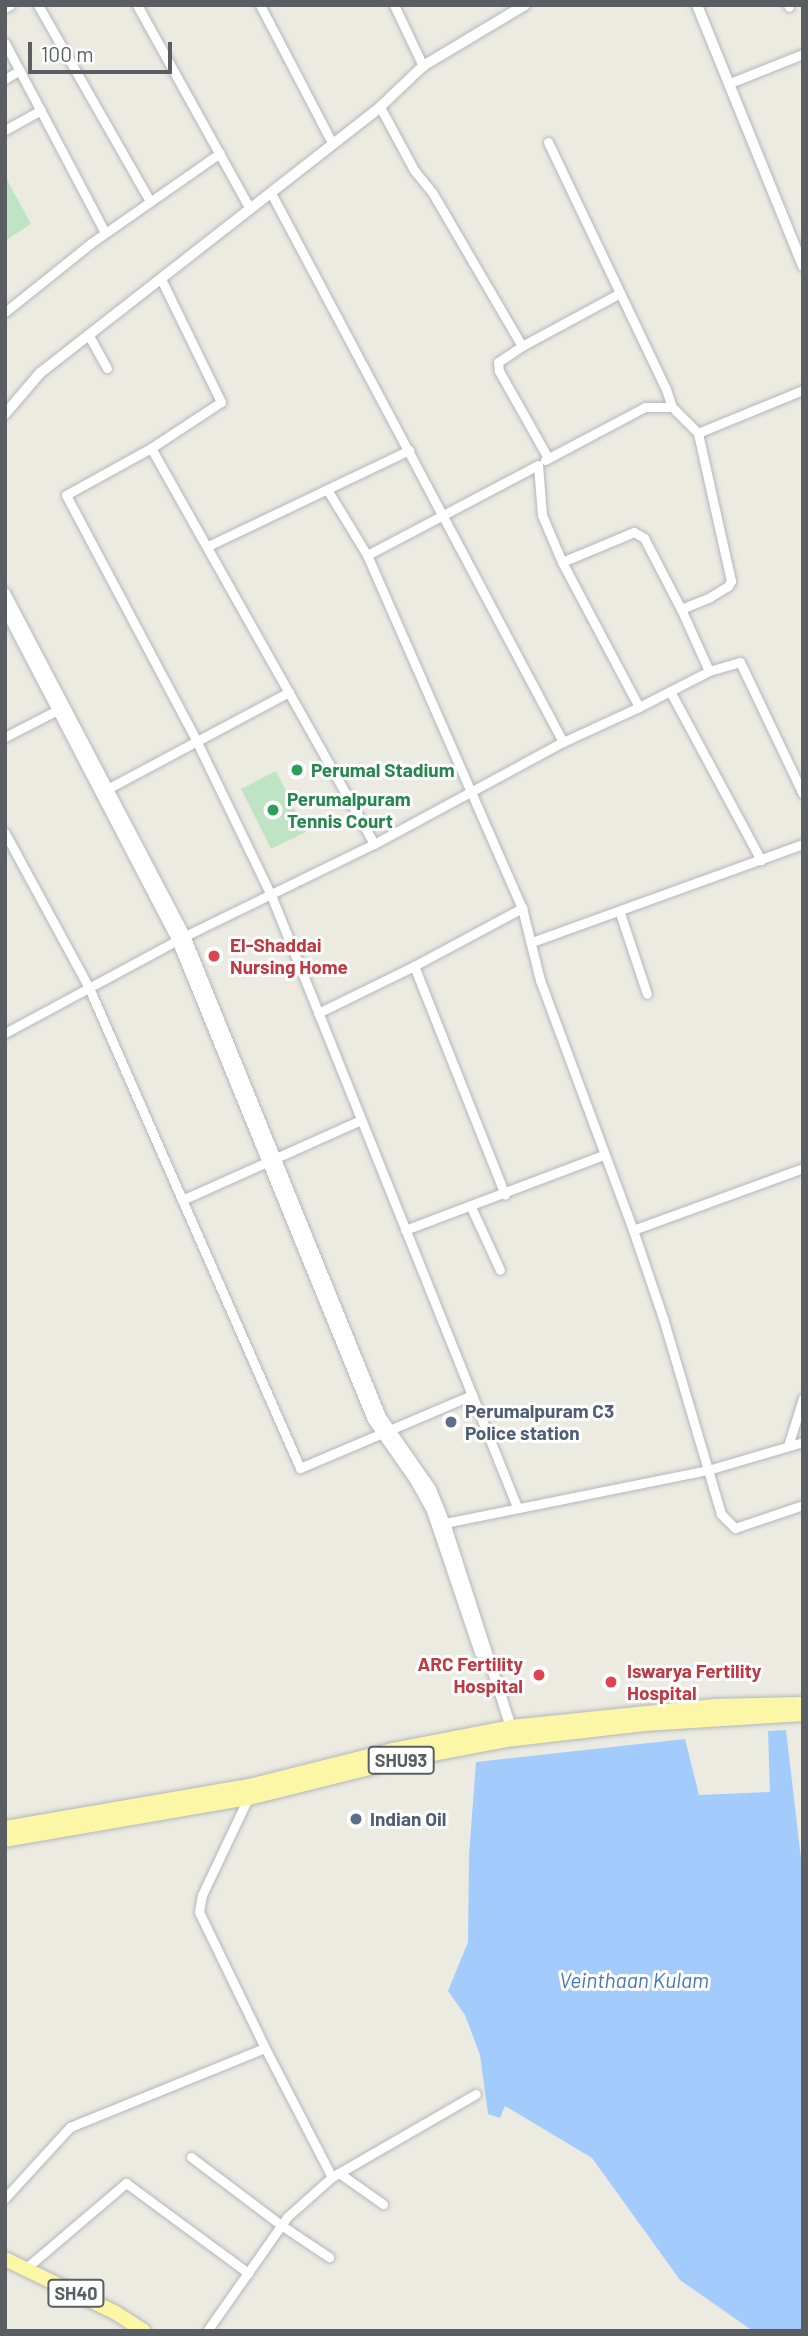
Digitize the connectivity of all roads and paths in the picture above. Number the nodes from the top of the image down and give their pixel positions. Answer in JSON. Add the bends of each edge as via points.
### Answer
{"nodes":[{"id":1,"x":10,"y":5,"type":"edge"},
{"id":2,"x":38,"y":5,"type":"edge"},
{"id":3,"x":137,"y":5,"type":"edge"},
{"id":4,"x":260,"y":5,"type":"edge"},
{"id":5,"x":394,"y":5,"type":"edge"},
{"id":6,"x":525,"y":5,"type":"edge"},
{"id":7,"x":697,"y":5,"type":"edge"},
{"id":8,"x":5,"y":8,"type":"edge"},
{"id":9,"x":5,"y":43,"type":"edge"},
{"id":10,"x":803,"y":54,"type":"edge"},
{"id":11,"x":423,"y":66,"type":"junction"},
{"id":12,"x":20,"y":70,"type":"junction"},
{"id":13,"x":5,"y":79,"type":"edge"},
{"id":14,"x":730,"y":83,"type":"junction"},
{"id":15,"x":380,"y":107,"type":"junction"},
{"id":16,"x":41,"y":110,"type":"junction"},
{"id":17,"x":5,"y":130,"type":"edge"},
{"id":18,"x":548,"y":142,"type":"dead end"},
{"id":19,"x":332,"y":143,"type":"junction"},
{"id":20,"x":220,"y":153,"type":"junction"},
{"id":21,"x":271,"y":193,"type":"junction"},
{"id":22,"x":150,"y":201,"type":"junction"},
{"id":23,"x":250,"y":209,"type":"junction"},
{"id":24,"x":105,"y":233,"type":"junction"},
{"id":25,"x":803,"y":266,"type":"edge"},
{"id":26,"x":161,"y":279,"type":"junction"},
{"id":27,"x":620,"y":293,"type":"junction"},
{"id":28,"x":5,"y":312,"type":"edge"},
{"id":29,"x":88,"y":334,"type":"junction"},
{"id":30,"x":522,"y":346,"type":"junction"},
{"id":31,"x":107,"y":368,"type":"dead end"},
{"id":32,"x":803,"y":390,"type":"edge"},
{"id":33,"x":672,"y":407,"type":"junction"},
{"id":34,"x":5,"y":414,"type":"edge"},
{"id":35,"x":698,"y":433,"type":"junction"},
{"id":36,"x":151,"y":448,"type":"junction"},
{"id":37,"x":409,"y":450,"type":"junction"},
{"id":38,"x":548,"y":458,"type":"junction"},
{"id":39,"x":538,"y":465,"type":"junction"},
{"id":40,"x":328,"y":491,"type":"junction"},
{"id":41,"x":443,"y":515,"type":"junction"},
{"id":42,"x":208,"y":545,"type":"junction"},
{"id":43,"x":367,"y":555,"type":"junction"},
{"id":44,"x":562,"y":562,"type":"junction"},
{"id":45,"x":5,"y":593,"type":"edge"},
{"id":46,"x":5,"y":609,"type":"edge"},
{"id":47,"x":681,"y":609,"type":"junction"},
{"id":48,"x":709,"y":671,"type":"junction"},
{"id":49,"x":289,"y":692,"type":"junction"},
{"id":50,"x":671,"y":692,"type":"junction"},
{"id":51,"x":639,"y":707,"type":"junction"},
{"id":52,"x":62,"y":708,"type":"junction"},
{"id":53,"x":5,"y":737,"type":"edge"},
{"id":54,"x":196,"y":740,"type":"junction"},
{"id":55,"x":563,"y":742,"type":"junction"},
{"id":56,"x":109,"y":788,"type":"junction"},
{"id":57,"x":469,"y":793,"type":"junction"},
{"id":58,"x":803,"y":794,"type":"edge"},
{"id":59,"x":5,"y":833,"type":"edge"},
{"id":60,"x":374,"y":844,"type":"junction"},
{"id":61,"x":803,"y":844,"type":"edge"},
{"id":62,"x":761,"y":860,"type":"junction"},
{"id":63,"x":271,"y":895,"type":"junction"},
{"id":64,"x":522,"y":908,"type":"junction"},
{"id":65,"x":620,"y":913,"type":"junction"},
{"id":66,"x":181,"y":938,"type":"junction"},
{"id":67,"x":532,"y":942,"type":"junction"},
{"id":68,"x":414,"y":966,"type":"junction"},
{"id":69,"x":89,"y":988,"type":"junction"},
{"id":70,"x":648,"y":994,"type":"dead end"},
{"id":71,"x":318,"y":1013,"type":"junction"},
{"id":72,"x":5,"y":1033,"type":"edge"},
{"id":73,"x":361,"y":1120,"type":"junction"},
{"id":74,"x":603,"y":1155,"type":"junction"},
{"id":75,"x":271,"y":1161,"type":"junction"},
{"id":76,"x":803,"y":1168,"type":"edge"},
{"id":77,"x":505,"y":1195,"type":"junction"},
{"id":78,"x":182,"y":1200,"type":"junction"},
{"id":79,"x":471,"y":1207,"type":"junction"},
{"id":80,"x":405,"y":1230,"type":"junction"},
{"id":81,"x":633,"y":1230,"type":"junction"},
{"id":82,"x":500,"y":1270,"type":"dead end"},
{"id":83,"x":472,"y":1395,"type":"junction"},
{"id":84,"x":803,"y":1398,"type":"edge"},
{"id":85,"x":386,"y":1434,"type":"junction"},
{"id":86,"x":803,"y":1442,"type":"edge"},
{"id":87,"x":788,"y":1446,"type":"junction"},
{"id":88,"x":708,"y":1470,"type":"junction"},
{"id":89,"x":803,"y":1505,"type":"edge"},
{"id":90,"x":517,"y":1507,"type":"junction"},
{"id":91,"x":445,"y":1523,"type":"junction"},
{"id":92,"x":803,"y":1704,"type":"edge"},
{"id":93,"x":803,"y":1714,"type":"edge"},
{"id":94,"x":508,"y":1733,"type":"junction"},
{"id":95,"x":249,"y":1792,"type":"junction"},
{"id":96,"x":5,"y":1828,"type":"edge"},
{"id":97,"x":5,"y":1840,"type":"edge"},
{"id":98,"x":265,"y":2048,"type":"junction"},
{"id":99,"x":476,"y":2094,"type":"dead end"},
{"id":100,"x":191,"y":2157,"type":"dead end"},
{"id":101,"x":335,"y":2175,"type":"junction"},
{"id":102,"x":5,"y":2198,"type":"edge"},
{"id":103,"x":383,"y":2204,"type":"dead end"},
{"id":104,"x":281,"y":2225,"type":"junction"},
{"id":105,"x":330,"y":2257,"type":"dead end"},
{"id":106,"x":5,"y":2259,"type":"edge"},
{"id":107,"x":25,"y":2269,"type":"junction"},
{"id":108,"x":248,"y":2273,"type":"junction"},
{"id":109,"x":144,"y":2331,"type":"edge"},
{"id":110,"x":207,"y":2331,"type":"edge"}],
"edges":[{"from":1,"to":8,"type":"street"},
{"from":2,"to":22,"type":"street"},
{"from":3,"to":20,"type":"street"},
{"from":4,"to":19,"type":"street"},
{"from":5,"to":11,"type":"street"},
{"from":6,"to":11,"type":"street"},
{"from":7,"to":14,"type":"street"},
{"from":9,"to":12,"type":"street"},
{"from":10,"to":14,"type":"street"},
{"from":11,"to":15,"type":"street"},
{"from":12,"to":13,"type":"street"},
{"from":12,"to":16,"type":"street"},
{"from":14,"to":25,"type":"street"},
{"from":15,"to":19,"type":"street"},
{"from":15,"to":30,"type":"street"},
{"from":16,"to":17,"type":"street"},
{"from":16,"to":24,"type":"street"},
{"from":18,"to":27,"type":"street"},
{"from":19,"to":21,"type":"street"},
{"from":20,"to":22,"type":"street"},
{"from":20,"to":23,"type":"street"},
{"from":21,"to":23,"type":"street"},
{"from":21,"to":37,"type":"street"},
{"from":22,"to":24,"type":"street"},
{"from":23,"to":26,"type":"street"},
{"from":24,"to":28,"type":"street"},
{"from":26,"to":29,"type":"street"},
{"from":26,"to":36,"type":"street","via":[[221,402]]},
{"from":27,"to":30,"type":"street"},
{"from":27,"to":33,"type":"street"},
{"from":29,"to":31,"type":"street"},
{"from":29,"to":34,"type":"street","via":[[40,373]]},
{"from":30,"to":38,"type":"street","via":[[498,362],[499,371]]},
{"from":32,"to":35,"type":"street"},
{"from":33,"to":35,"type":"street"},
{"from":33,"to":38,"type":"street","via":[[645,408]]},
{"from":35,"to":47,"type":"street","via":[[731,581],[710,597]]},
{"from":36,"to":42,"type":"street"},
{"from":36,"to":54,"type":"street","via":[[66,495]]},
{"from":37,"to":40,"type":"street"},
{"from":37,"to":41,"type":"street"},
{"from":38,"to":39,"type":"street"},
{"from":39,"to":41,"type":"street"},
{"from":39,"to":44,"type":"street","via":[[542,515]]},
{"from":40,"to":42,"type":"street"},
{"from":40,"to":43,"type":"street"},
{"from":41,"to":43,"type":"street"},
{"from":41,"to":55,"type":"street"},
{"from":42,"to":49,"type":"street"},
{"from":43,"to":57,"type":"street"},
{"from":44,"to":47,"type":"street","via":[[634,532],[644,538]]},
{"from":44,"to":51,"type":"street"},
{"from":45,"to":52,"type":"street"},
{"from":46,"to":52,"type":"street"},
{"from":47,"to":48,"type":"street"},
{"from":48,"to":50,"type":"street"},
{"from":48,"to":58,"type":"street","via":[[740,662]]},
{"from":49,"to":54,"type":"street"},
{"from":49,"to":60,"type":"street"},
{"from":50,"to":51,"type":"street"},
{"from":50,"to":62,"type":"street"},
{"from":51,"to":55,"type":"street"},
{"from":52,"to":53,"type":"street"},
{"from":52,"to":56,"type":"street"},
{"from":52,"to":66,"type":"street"},
{"from":54,"to":56,"type":"street"},
{"from":54,"to":63,"type":"street"},
{"from":55,"to":57,"type":"street"},
{"from":56,"to":66,"type":"street"},
{"from":57,"to":60,"type":"street"},
{"from":57,"to":64,"type":"street"},
{"from":59,"to":69,"type":"street"},
{"from":60,"to":63,"type":"street"},
{"from":61,"to":62,"type":"street"},
{"from":62,"to":65,"type":"street"},
{"from":63,"to":66,"type":"street"},
{"from":63,"to":71,"type":"street"},
{"from":64,"to":67,"type":"street"},
{"from":64,"to":68,"type":"street"},
{"from":65,"to":67,"type":"street"},
{"from":65,"to":70,"type":"street"},
{"from":66,"to":69,"type":"street"},
{"from":66,"to":75,"type":"street"},
{"from":67,"to":74,"type":"street","via":[[540,980]]},
{"from":68,"to":71,"type":"street"},
{"from":68,"to":77,"type":"street"},
{"from":69,"to":72,"type":"street"},
{"from":69,"to":78,"type":"street"},
{"from":71,"to":73,"type":"street"},
{"from":73,"to":75,"type":"street"},
{"from":73,"to":80,"type":"street"},
{"from":74,"to":77,"type":"street"},
{"from":74,"to":81,"type":"street"},
{"from":75,"to":78,"type":"street"},
{"from":75,"to":85,"type":"street"},
{"from":76,"to":81,"type":"street"},
{"from":77,"to":79,"type":"street"},
{"from":78,"to":85,"type":"street","via":[[300,1468]]},
{"from":79,"to":80,"type":"street"},
{"from":79,"to":82,"type":"street"},
{"from":80,"to":83,"type":"street"},
{"from":81,"to":88,"type":"street"},
{"from":83,"to":85,"type":"street"},
{"from":83,"to":90,"type":"street"},
{"from":84,"to":87,"type":"street"},
{"from":85,"to":91,"type":"street","via":[[431,1489]]},
{"from":85,"to":94,"type":"street","via":[[432,1511]]},
{"from":86,"to":87,"type":"street"},
{"from":87,"to":88,"type":"street"},
{"from":88,"to":89,"type":"street","via":[[721,1514],[735,1528]]},
{"from":88,"to":90,"type":"street"},
{"from":90,"to":91,"type":"street"},
{"from":91,"to":94,"type":"street"},
{"from":92,"to":94,"type":"main road","number":"SHU93","via":[[715,1706]]},
{"from":93,"to":94,"type":"main road","number":"SHU93"},
{"from":94,"to":95,"type":"main road","number":"SHU93"},
{"from":95,"to":96,"type":"main road","number":"SHU93"},
{"from":95,"to":97,"type":"main road","number":"SHU93"},
{"from":95,"to":98,"type":"street","via":[[202,1895],[199,1912]]},
{"from":98,"to":101,"type":"street"},
{"from":98,"to":102,"type":"street","via":[[70,2127]]},
{"from":99,"to":101,"type":"street"},
{"from":100,"to":104,"type":"street"},
{"from":101,"to":103,"type":"street"},
{"from":101,"to":104,"type":"street"},
{"from":104,"to":105,"type":"street"},
{"from":104,"to":108,"type":"street"},
{"from":106,"to":107,"type":"main road","number":"SH40"},
{"from":107,"to":108,"type":"street","via":[[126,2183]]},
{"from":107,"to":109,"type":"main road","number":"SH40"},
{"from":108,"to":110,"type":"street"}]}
